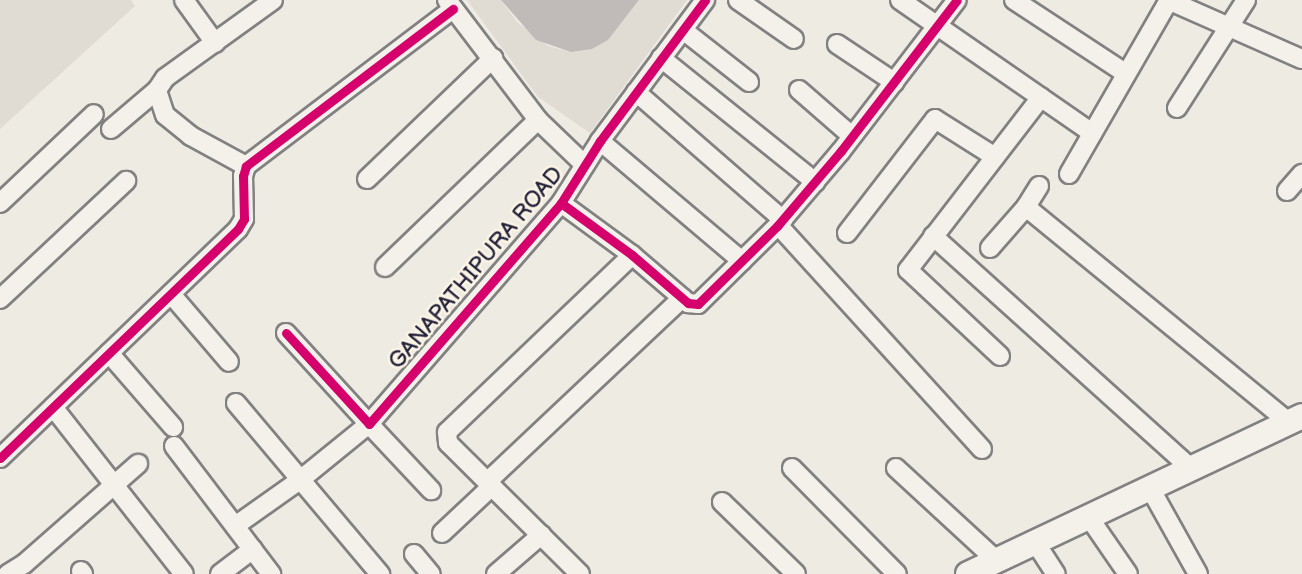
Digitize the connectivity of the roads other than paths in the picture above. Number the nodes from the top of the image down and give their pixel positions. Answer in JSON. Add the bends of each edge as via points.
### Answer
{"nodes":[{"id":1,"x":184,"y":0,"type":"edge"},
{"id":2,"x":705,"y":0,"type":"edge"},
{"id":3,"x":738,"y":0,"type":"edge"},
{"id":4,"x":900,"y":0,"type":"edge"},
{"id":5,"x":957,"y":0,"type":"edge"},
{"id":6,"x":1014,"y":0,"type":"edge"},
{"id":7,"x":1168,"y":0,"type":"edge"},
{"id":8,"x":1246,"y":0,"type":"edge"},
{"id":9,"x":263,"y":3,"type":"edge"},
{"id":10,"x":450,"y":4,"type":"edge"},
{"id":11,"x":939,"y":25,"type":"junction"},
{"id":12,"x":1226,"y":28,"type":"junction"},
{"id":13,"x":683,"y":30,"type":"junction"},
{"id":14,"x":794,"y":39,"type":"dead end"},
{"id":15,"x":215,"y":43,"type":"junction"},
{"id":16,"x":837,"y":44,"type":"dead end"},
{"id":17,"x":1299,"y":53,"type":"edge"},
{"id":18,"x":493,"y":58,"type":"junction"},
{"id":19,"x":662,"y":58,"type":"junction"},
{"id":20,"x":1125,"y":74,"type":"junction"},
{"id":21,"x":749,"y":82,"type":"dead end"},
{"id":22,"x":894,"y":82,"type":"junction"},
{"id":23,"x":157,"y":90,"type":"junction"},
{"id":24,"x":799,"y":90,"type":"dead end"},
{"id":25,"x":636,"y":92,"type":"junction"},
{"id":26,"x":1041,"y":97,"type":"junction"},
{"id":27,"x":1177,"y":108,"type":"dead end"},
{"id":28,"x":94,"y":114,"type":"dead end"},
{"id":29,"x":538,"y":120,"type":"junction"},
{"id":30,"x":111,"y":130,"type":"dead end"},
{"id":31,"x":1092,"y":133,"type":"junction"},
{"id":32,"x":852,"y":136,"type":"junction"},
{"id":33,"x":600,"y":141,"type":"junction"},
{"id":34,"x":995,"y":157,"type":"junction"},
{"id":35,"x":585,"y":165,"type":"junction"},
{"id":36,"x":246,"y":166,"type":"junction"},
{"id":37,"x":1069,"y":174,"type":"dead end"},
{"id":38,"x":1302,"y":174,"type":"edge"},
{"id":39,"x":367,"y":180,"type":"dead end"},
{"id":40,"x":126,"y":181,"type":"dead end"},
{"id":41,"x":815,"y":182,"type":"junction"},
{"id":42,"x":1039,"y":186,"type":"dead end"},
{"id":43,"x":1287,"y":191,"type":"dead end"},
{"id":44,"x":0,"y":203,"type":"edge"},
{"id":45,"x":561,"y":203,"type":"junction"},
{"id":46,"x":1026,"y":206,"type":"junction"},
{"id":47,"x":780,"y":222,"type":"junction"},
{"id":48,"x":847,"y":233,"type":"dead end"},
{"id":49,"x":933,"y":236,"type":"junction"},
{"id":50,"x":990,"y":248,"type":"dead end"},
{"id":51,"x":632,"y":255,"type":"junction"},
{"id":52,"x":742,"y":261,"type":"junction"},
{"id":53,"x":385,"y":267,"type":"dead end"},
{"id":54,"x":171,"y":294,"type":"junction"},
{"id":55,"x":682,"y":298,"type":"junction"},
{"id":56,"x":0,"y":299,"type":"edge"},
{"id":57,"x":286,"y":333,"type":"dead end"},
{"id":58,"x":109,"y":354,"type":"junction"},
{"id":59,"x":1000,"y":356,"type":"dead end"},
{"id":60,"x":229,"y":362,"type":"dead end"},
{"id":61,"x":236,"y":403,"type":"dead end"},
{"id":62,"x":53,"y":407,"type":"junction"},
{"id":63,"x":1295,"y":419,"type":"edge"},
{"id":64,"x":369,"y":424,"type":"junction"},
{"id":65,"x":173,"y":427,"type":"dead end"},
{"id":66,"x":174,"y":446,"type":"dead end"},
{"id":67,"x":982,"y":449,"type":"dead end"},
{"id":68,"x":1,"y":454,"type":"edge"},
{"id":69,"x":138,"y":464,"type":"dead end"},
{"id":70,"x":792,"y":467,"type":"dead end"},
{"id":71,"x":896,"y":468,"type":"dead end"},
{"id":72,"x":1191,"y":468,"type":"junction"},
{"id":73,"x":300,"y":481,"type":"junction"},
{"id":74,"x":490,"y":484,"type":"junction"},
{"id":75,"x":115,"y":486,"type":"junction"},
{"id":76,"x":1150,"y":488,"type":"junction"},
{"id":77,"x":431,"y":490,"type":"dead end"},
{"id":78,"x":722,"y":502,"type":"dead end"},
{"id":79,"x":1088,"y":516,"type":"junction"},
{"id":80,"x":235,"y":526,"type":"junction"},
{"id":81,"x":442,"y":533,"type":"dead end"},
{"id":82,"x":541,"y":535,"type":"junction"},
{"id":83,"x":1035,"y":542,"type":"junction"},
{"id":84,"x":253,"y":549,"type":"junction"},
{"id":85,"x":414,"y":554,"type":"dead end"},
{"id":86,"x":996,"y":560,"type":"junction"},
{"id":87,"x":8,"y":574,"type":"edge"},
{"id":88,"x":184,"y":574,"type":"edge"},
{"id":89,"x":220,"y":574,"type":"edge"},
{"id":90,"x":271,"y":574,"type":"edge"},
{"id":91,"x":380,"y":574,"type":"edge"},
{"id":92,"x":431,"y":574,"type":"edge"},
{"id":93,"x":496,"y":574,"type":"edge"},
{"id":94,"x":580,"y":574,"type":"edge"},
{"id":95,"x":796,"y":574,"type":"edge"},
{"id":96,"x":897,"y":574,"type":"edge"},
{"id":97,"x":968,"y":574,"type":"edge"},
{"id":98,"x":1056,"y":574,"type":"edge"},
{"id":99,"x":1128,"y":574,"type":"edge"},
{"id":100,"x":1198,"y":574,"type":"edge"}],
"edges":[{"from":1,"to":15,"type":"street"},
{"from":2,"to":13,"type":"street","name":"GANAPATHIPURA ROAD"},
{"from":3,"to":14,"type":"street"},
{"from":4,"to":11,"type":"street"},
{"from":5,"to":11,"type":"street"},
{"from":6,"to":20,"type":"street"},
{"from":7,"to":12,"type":"street"},
{"from":7,"to":20,"type":"street"},
{"from":8,"to":12,"type":"street"},
{"from":9,"to":15,"type":"street"},
{"from":10,"to":18,"type":"street"},
{"from":10,"to":36,"type":"street"},
{"from":11,"to":22,"type":"street"},
{"from":11,"to":26,"type":"street"},
{"from":12,"to":17,"type":"street"},
{"from":12,"to":27,"type":"street"},
{"from":13,"to":19,"type":"street","name":"GANAPATHIPURA ROAD"},
{"from":13,"to":21,"type":"street"},
{"from":15,"to":23,"type":"street","via":[[165,78]]},
{"from":16,"to":22,"type":"street"},
{"from":18,"to":29,"type":"street"},
{"from":18,"to":39,"type":"street"},
{"from":19,"to":25,"type":"street","name":"GANAPATHIPURA ROAD"},
{"from":19,"to":41,"type":"street"},
{"from":20,"to":31,"type":"street"},
{"from":22,"to":32,"type":"street"},
{"from":23,"to":30,"type":"street"},
{"from":23,"to":36,"type":"street","via":[[164,115],[191,136]]},
{"from":24,"to":32,"type":"street"},
{"from":25,"to":33,"type":"street","name":"GANAPATHIPURA ROAD"},
{"from":25,"to":47,"type":"street"},
{"from":26,"to":31,"type":"street"},
{"from":26,"to":34,"type":"street"},
{"from":28,"to":44,"type":"street"},
{"from":29,"to":35,"type":"street"},
{"from":29,"to":53,"type":"street"},
{"from":31,"to":37,"type":"street"},
{"from":32,"to":41,"type":"street"},
{"from":33,"to":35,"type":"street","name":"GANAPATHIPURA ROAD"},
{"from":33,"to":52,"type":"street"},
{"from":34,"to":48,"type":"street","via":[[935,119]]},
{"from":34,"to":49,"type":"street"},
{"from":35,"to":45,"type":"street","name":"GANAPATHIPURA ROAD"},
{"from":36,"to":54,"type":"street","via":[[244,219]]},
{"from":38,"to":43,"type":"street"},
{"from":40,"to":56,"type":"street"},
{"from":41,"to":47,"type":"street"},
{"from":42,"to":46,"type":"street"},
{"from":45,"to":51,"type":"street"},
{"from":45,"to":64,"type":"street","name":"GANAPATHIPURA ROAD"},
{"from":46,"to":50,"type":"street"},
{"from":46,"to":63,"type":"street"},
{"from":47,"to":52,"type":"street"},
{"from":47,"to":67,"type":"street"},
{"from":49,"to":59,"type":"street","via":[[908,270]]},
{"from":49,"to":72,"type":"street"},
{"from":51,"to":55,"type":"street"},
{"from":51,"to":74,"type":"street","via":[[447,432],[448,443]]},
{"from":52,"to":55,"type":"street","via":[[698,304]]},
{"from":54,"to":58,"type":"street"},
{"from":54,"to":60,"type":"street"},
{"from":55,"to":74,"type":"street"},
{"from":57,"to":64,"type":"street"},
{"from":58,"to":62,"type":"street"},
{"from":58,"to":65,"type":"street"},
{"from":61,"to":73,"type":"street"},
{"from":62,"to":68,"type":"street"},
{"from":62,"to":75,"type":"street"},
{"from":63,"to":72,"type":"street"},
{"from":64,"to":73,"type":"street","name":"GANAPATHIPURA ROAD"},
{"from":64,"to":77,"type":"street"},
{"from":66,"to":80,"type":"street"},
{"from":69,"to":75,"type":"street"},
{"from":70,"to":96,"type":"street"},
{"from":71,"to":86,"type":"street"},
{"from":72,"to":76,"type":"street"},
{"from":73,"to":80,"type":"street","name":"GANAPATHIPURA ROAD"},
{"from":73,"to":91,"type":"street"},
{"from":74,"to":81,"type":"street"},
{"from":74,"to":82,"type":"street"},
{"from":75,"to":87,"type":"street"},
{"from":75,"to":88,"type":"street"},
{"from":76,"to":79,"type":"street"},
{"from":76,"to":100,"type":"street"},
{"from":78,"to":95,"type":"street"},
{"from":79,"to":83,"type":"street"},
{"from":79,"to":99,"type":"street"},
{"from":80,"to":84,"type":"street"},
{"from":82,"to":93,"type":"street"},
{"from":82,"to":94,"type":"street"},
{"from":83,"to":86,"type":"street"},
{"from":83,"to":98,"type":"street"},
{"from":84,"to":89,"type":"street"},
{"from":84,"to":90,"type":"street"},
{"from":85,"to":92,"type":"street"},
{"from":86,"to":97,"type":"street"}]}
